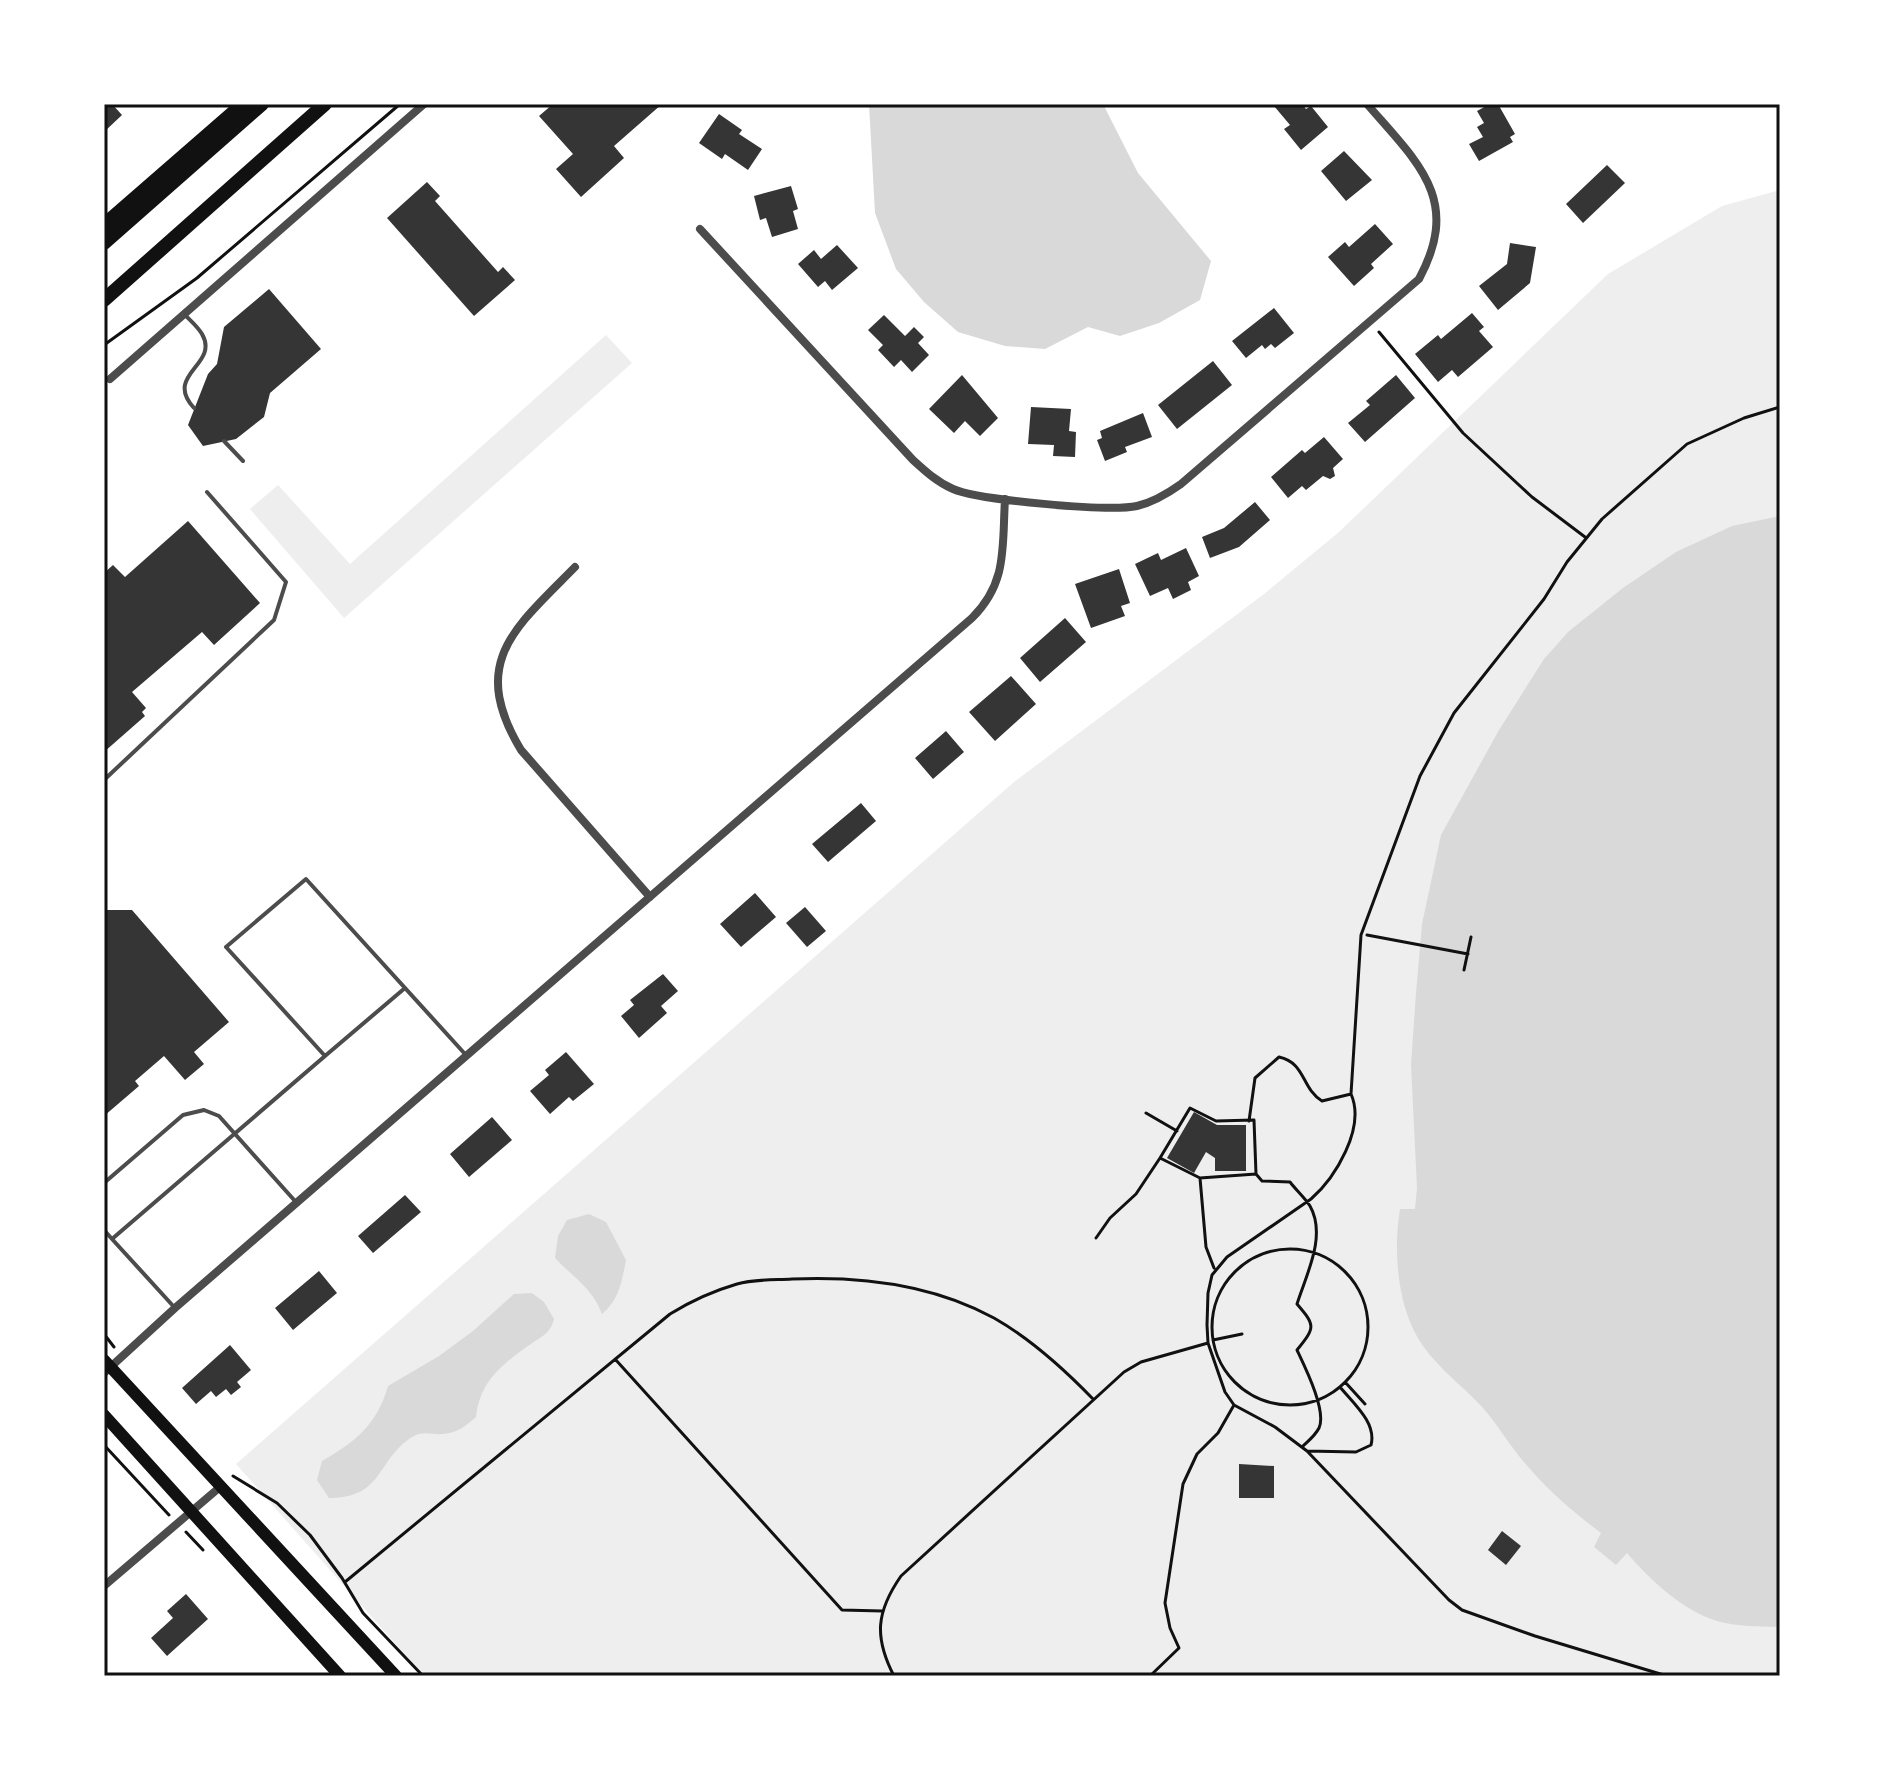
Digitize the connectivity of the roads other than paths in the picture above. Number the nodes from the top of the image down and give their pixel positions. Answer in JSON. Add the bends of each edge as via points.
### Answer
{"nodes":[{"id":1,"x":243,"y":104,"type":"edge"},
{"id":2,"x":262,"y":104,"type":"edge"},
{"id":3,"x":325,"y":104,"type":"edge"},
{"id":4,"x":424,"y":104,"type":"edge"},
{"id":5,"x":1367,"y":104,"type":"edge"},
{"id":6,"x":104,"y":225,"type":"edge"},
{"id":7,"x":700,"y":229,"type":"dead end"},
{"id":8,"x":104,"y":243,"type":"edge"},
{"id":9,"x":104,"y":300,"type":"edge"},
{"id":10,"x":184,"y":313,"type":"junction"},
{"id":11,"x":107,"y":381,"type":"edge"},
{"id":12,"x":194,"y":408,"type":"dead end"},
{"id":13,"x":224,"y":441,"type":"dead end"},
{"id":14,"x":243,"y":461,"type":"dead end"},
{"id":15,"x":207,"y":492,"type":"dead end"},
{"id":16,"x":1005,"y":499,"type":"junction"},
{"id":17,"x":575,"y":567,"type":"dead end"},
{"id":18,"x":104,"y":780,"type":"edge"},
{"id":19,"x":650,"y":897,"type":"junction"},
{"id":20,"x":405,"y":988,"type":"junction"},
{"id":21,"x":325,"y":1056,"type":"junction"},
{"id":22,"x":467,"y":1056,"type":"junction"},
{"id":23,"x":236,"y":1133,"type":"junction"},
{"id":24,"x":104,"y":1183,"type":"edge"},
{"id":25,"x":296,"y":1203,"type":"junction"},
{"id":26,"x":104,"y":1230,"type":"edge"},
{"id":27,"x":112,"y":1239,"type":"junction"},
{"id":28,"x":175,"y":1308,"type":"junction"},
{"id":29,"x":106,"y":1367,"type":"edge"},
{"id":30,"x":104,"y":1415,"type":"edge"},
{"id":31,"x":220,"y":1487,"type":"junction"},
{"id":32,"x":191,"y":1512,"type":"junction"},
{"id":33,"x":104,"y":1586,"type":"edge"},
{"id":34,"x":340,"y":1676,"type":"edge"},
{"id":35,"x":396,"y":1676,"type":"edge"}],
"edges":[{"from":1,"to":6,"type":"main road"},
{"from":2,"to":8,"type":"main road"},
{"from":3,"to":9,"type":"main road"},
{"from":4,"to":10,"type":"street"},
{"from":5,"to":16,"type":"street","via":[[1414,157],[1436,205],[1437,230],[1419,279],[1160,498],[1111,508]]},
{"from":7,"to":16,"type":"street","via":[[932,477],[954,490]]},
{"from":10,"to":11,"type":"street"},
{"from":10,"to":12,"type":"lane","via":[[204,337],[205,353],[184,385]]},
{"from":13,"to":14,"type":"lane"},
{"from":15,"to":18,"type":"lane","via":[[286,582],[274,620]]},
{"from":16,"to":19,"type":"street","via":[[998,582],[987,602]]},
{"from":17,"to":19,"type":"street","via":[[516,626],[504,650],[498,702],[521,750]]},
{"from":19,"to":22,"type":"street"},
{"from":20,"to":21,"type":"lane"},
{"from":20,"to":21,"type":"lane","via":[[306,879],[226,947]]},
{"from":20,"to":22,"type":"lane"},
{"from":21,"to":23,"type":"lane"},
{"from":22,"to":25,"type":"street"},
{"from":23,"to":24,"type":"lane","via":[[204,1110],[183,1115]]},
{"from":23,"to":25,"type":"lane"},
{"from":23,"to":27,"type":"lane"},
{"from":25,"to":28,"type":"street"},
{"from":26,"to":27,"type":"lane"},
{"from":27,"to":28,"type":"lane"},
{"from":28,"to":29,"type":"street"},
{"from":29,"to":31,"type":"main road"},
{"from":30,"to":32,"type":"main road"},
{"from":31,"to":32,"type":"street"},
{"from":31,"to":35,"type":"main road"},
{"from":32,"to":33,"type":"street"},
{"from":32,"to":34,"type":"main road"}]}
